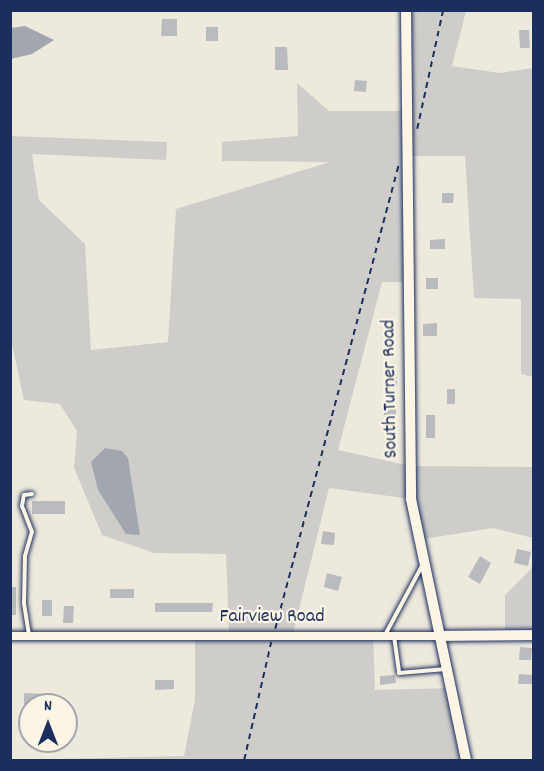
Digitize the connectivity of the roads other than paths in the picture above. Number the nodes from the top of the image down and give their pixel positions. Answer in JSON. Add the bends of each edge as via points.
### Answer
{"nodes":[{"id":1,"x":406,"y":10,"type":"edge"},
{"id":2,"x":32,"y":494,"type":"dead end"},
{"id":3,"x":422,"y":566,"type":"junction"},
{"id":4,"x":385,"y":635,"type":"junction"},
{"id":5,"x":394,"y":635,"type":"junction"},
{"id":6,"x":534,"y":635,"type":"edge"},
{"id":7,"x":10,"y":636,"type":"edge"},
{"id":8,"x":30,"y":636,"type":"junction"},
{"id":9,"x":438,"y":636,"type":"junction"},
{"id":10,"x":447,"y":669,"type":"junction"},
{"id":11,"x":466,"y":760,"type":"edge"}],
"edges":[{"from":1,"to":3,"type":"street","name":"South Turner Road","via":[[410,482]]},
{"from":2,"to":8,"type":"lane","via":[[24,495],[22,506],[32,532],[24,591]]},
{"from":3,"to":4,"type":"lane"},
{"from":3,"to":9,"type":"street","name":"South Turner Road"},
{"from":4,"to":5,"type":"street","name":"Fairview Road"},
{"from":4,"to":8,"type":"street","name":"Fairview Road"},
{"from":5,"to":9,"type":"street","name":"Fairview Road"},
{"from":5,"to":10,"type":"lane","via":[[399,673]]},
{"from":6,"to":9,"type":"street","name":"Fairview Road"},
{"from":7,"to":8,"type":"street","name":"Fairview Road"},
{"from":9,"to":10,"type":"street","name":"South Turner Road"},
{"from":10,"to":11,"type":"street","name":"South Turner Road"}]}
